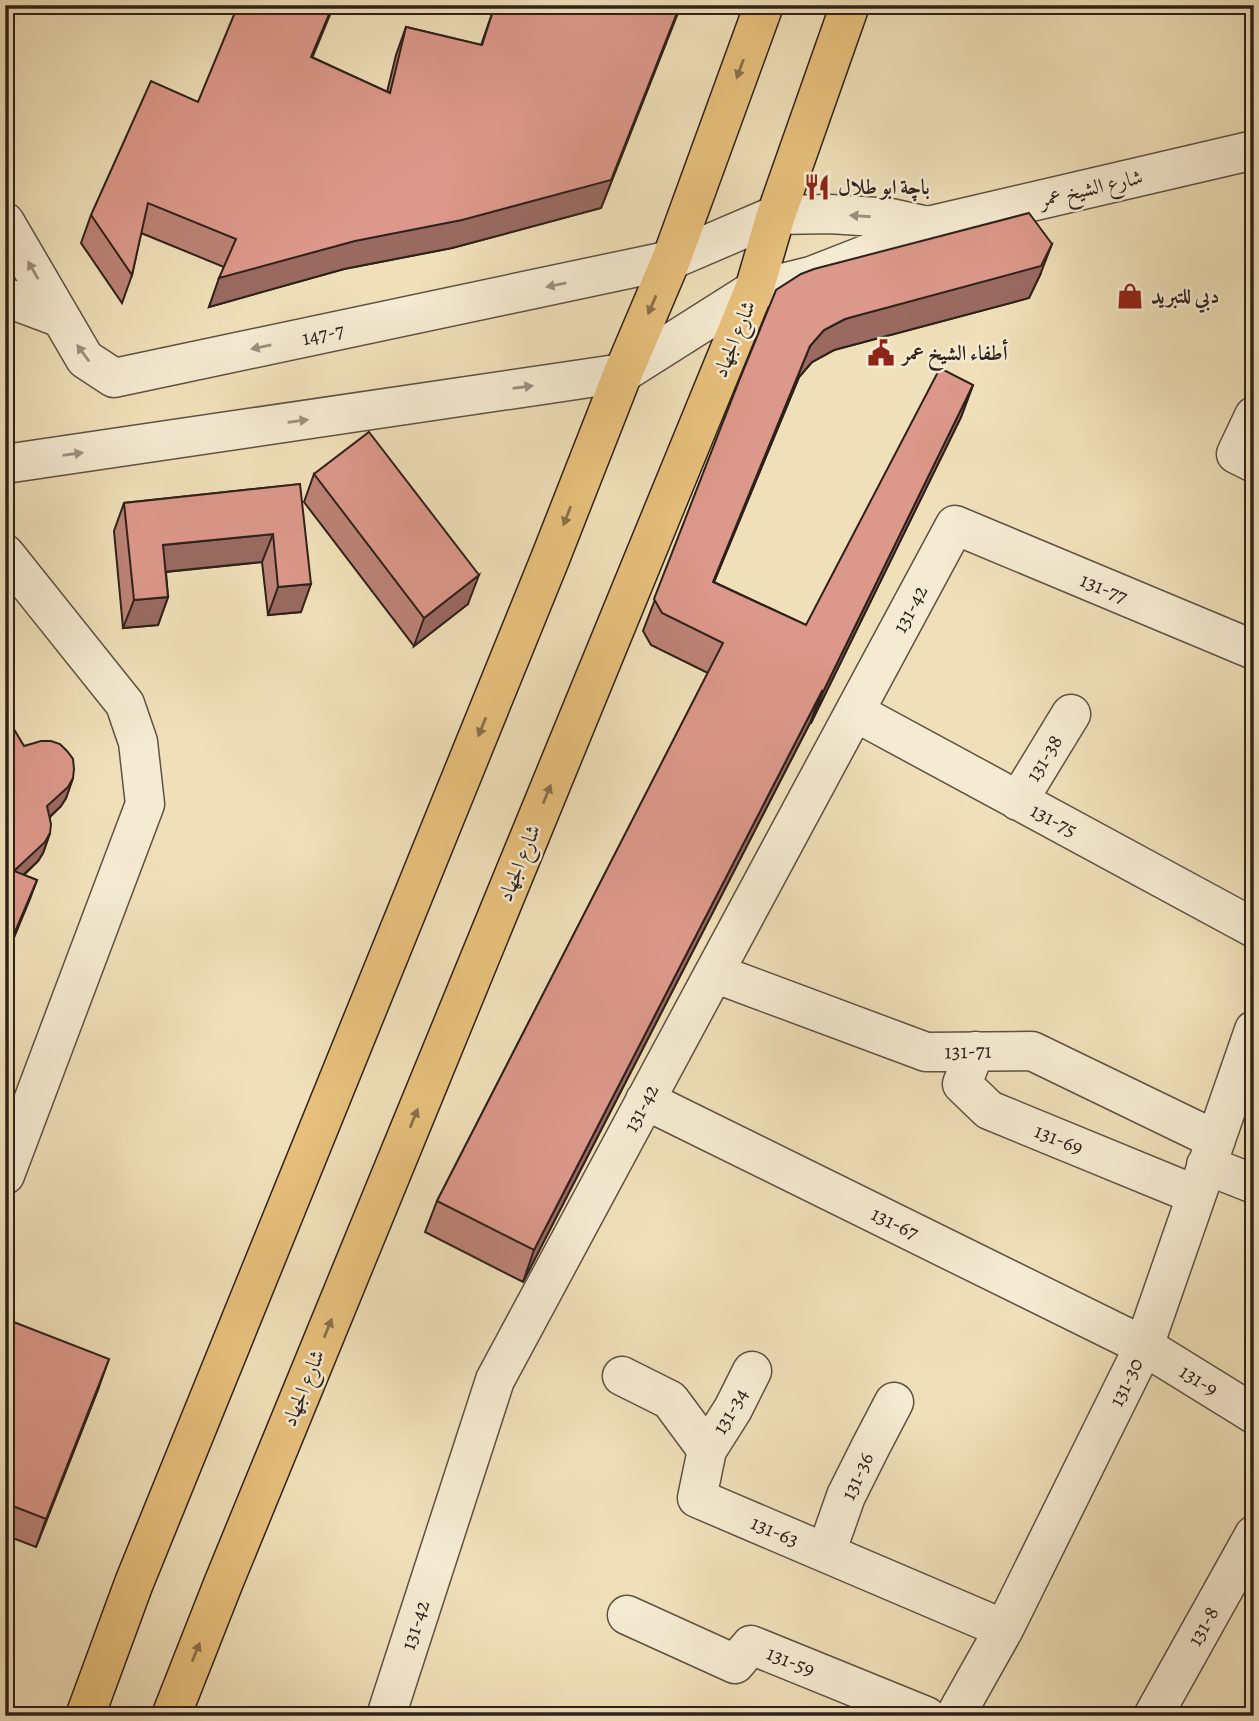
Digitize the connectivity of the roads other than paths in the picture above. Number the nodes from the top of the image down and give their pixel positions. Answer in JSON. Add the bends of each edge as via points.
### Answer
{"nodes":[{"id":1,"x":764,"y":5,"type":"edge"},
{"id":2,"x":850,"y":5,"type":"edge"},
{"id":3,"x":1254,"y":150,"type":"edge"},
{"id":4,"x":776,"y":215,"type":"junction"},
{"id":5,"x":5,"y":222,"type":"edge"},
{"id":6,"x":928,"y":226,"type":"junction"},
{"id":7,"x":671,"y":260,"type":"junction"},
{"id":8,"x":754,"y":289,"type":"junction"},
{"id":9,"x":5,"y":297,"type":"edge"},
{"id":10,"x":61,"y":318,"type":"junction"},
{"id":11,"x":623,"y":373,"type":"junction"},
{"id":12,"x":1254,"y":416,"type":"edge"},
{"id":13,"x":1254,"y":463,"type":"edge"},
{"id":14,"x":5,"y":464,"type":"edge"},
{"id":15,"x":955,"y":525,"type":"joint"},
{"id":16,"x":5,"y":554,"type":"edge"},
{"id":17,"x":1254,"y":650,"type":"edge"},
{"id":18,"x":855,"y":712,"type":"junction"},
{"id":19,"x":1071,"y":714,"type":"dead end"},
{"id":20,"x":1018,"y":801,"type":"junction"},
{"id":21,"x":1254,"y":928,"type":"edge"},
{"id":22,"x":713,"y":973,"type":"junction"},
{"id":23,"x":1254,"y":1030,"type":"edge"},
{"id":24,"x":975,"y":1051,"type":"junction"},
{"id":25,"x":645,"y":1100,"type":"junction"},
{"id":26,"x":1206,"y":1167,"type":"junction"},
{"id":27,"x":5,"y":1175,"type":"edge"},
{"id":28,"x":1254,"y":1184,"type":"edge"},
{"id":29,"x":1144,"y":1346,"type":"junction"},
{"id":30,"x":752,"y":1371,"type":"dead end"},
{"id":31,"x":622,"y":1376,"type":"dead end"},
{"id":32,"x":894,"y":1402,"type":"dead end"},
{"id":33,"x":1254,"y":1414,"type":"edge"},
{"id":34,"x":707,"y":1450,"type":"junction"},
{"id":35,"x":1254,"y":1535,"type":"edge"},
{"id":36,"x":826,"y":1553,"type":"junction"},
{"id":37,"x":627,"y":1615,"type":"dead end"},
{"id":38,"x":1004,"y":1629,"type":"junction"},
{"id":39,"x":85,"y":1716,"type":"edge"},
{"id":40,"x":171,"y":1716,"type":"edge"},
{"id":41,"x":386,"y":1716,"type":"edge"},
{"id":42,"x":926,"y":1716,"type":"edge"},
{"id":43,"x":955,"y":1716,"type":"edge"},
{"id":44,"x":1153,"y":1716,"type":"edge"}],
"edges":[{"from":1,"to":7,"type":"main road","one_way":true},
{"from":2,"to":4,"type":"main road","name":"شارع الجهاد"},
{"from":3,"to":6,"type":"street","name":"شارع الشيخ عمر"},
{"from":6,"to":4,"type":"street","name":"شارع الشيخ عمر","one_way":true,"via":[[891,218]]},
{"from":4,"to":7,"type":"street","name":"شارع الشيخ عمر"},
{"from":4,"to":8,"type":"main road","name":"شارع الجهاد"},
{"from":10,"to":5,"type":"street","name":"147-7","one_way":true},
{"from":6,"to":8,"type":"street","name":"شارع الشيخ عمر","via":[[811,276]]},
{"from":7,"to":10,"type":"street","name":"147-7","one_way":true,"via":[[114,378],[85,359]]},
{"from":7,"to":11,"type":"main road","one_way":true},
{"from":8,"to":11,"type":"street","name":"شارع الشيخ عمر"},
{"from":40,"to":8,"type":"main road","name":"شارع الجهاد","one_way":true},
{"from":9,"to":10,"type":"street"},
{"from":14,"to":11,"type":"street","one_way":true},
{"from":11,"to":39,"type":"main road","one_way":true,"via":[[134,1583]]},
{"from":12,"to":13,"type":"street","via":[[1236,454]]},
{"from":15,"to":17,"type":"street","name":"131-77"},
{"from":15,"to":18,"type":"street","name":"131-42"},
{"from":16,"to":27,"type":"street","via":[[125,704],[138,742],[145,804]]},
{"from":18,"to":20,"type":"street","name":"131-75"},
{"from":18,"to":22,"type":"street","name":"131-42"},
{"from":19,"to":20,"type":"street","name":"131-38"},
{"from":20,"to":21,"type":"street","name":"131-75"},
{"from":22,"to":24,"type":"street","name":"131-71","via":[[926,1052]]},
{"from":22,"to":25,"type":"street","name":"131-42"},
{"from":23,"to":26,"type":"street","name":"131-30"},
{"from":24,"to":26,"type":"street","name":"131-71","via":[[1032,1051]]},
{"from":24,"to":26,"type":"street","name":"131-69","via":[[962,1084],[989,1110]]},
{"from":25,"to":29,"type":"street","name":"131-67"},
{"from":25,"to":41,"type":"street","name":"131-42","via":[[495,1380]]},
{"from":26,"to":28,"type":"street"},
{"from":26,"to":29,"type":"street","name":"131-30"},
{"from":29,"to":33,"type":"street","name":"131-9"},
{"from":29,"to":38,"type":"street","name":"131-30"},
{"from":30,"to":34,"type":"street","name":"131-34"},
{"from":31,"to":34,"type":"street","via":[[670,1400]]},
{"from":32,"to":36,"type":"street","name":"131-36","via":[[846,1496]]},
{"from":34,"to":36,"type":"street","name":"131-63","via":[[697,1498]]},
{"from":35,"to":44,"type":"street","name":"131-8"},
{"from":36,"to":38,"type":"street","name":"131-63"},
{"from":37,"to":42,"type":"street","name":"131-59","via":[[735,1664],[751,1645]]},
{"from":38,"to":43,"type":"street","name":"131-30"}]}
